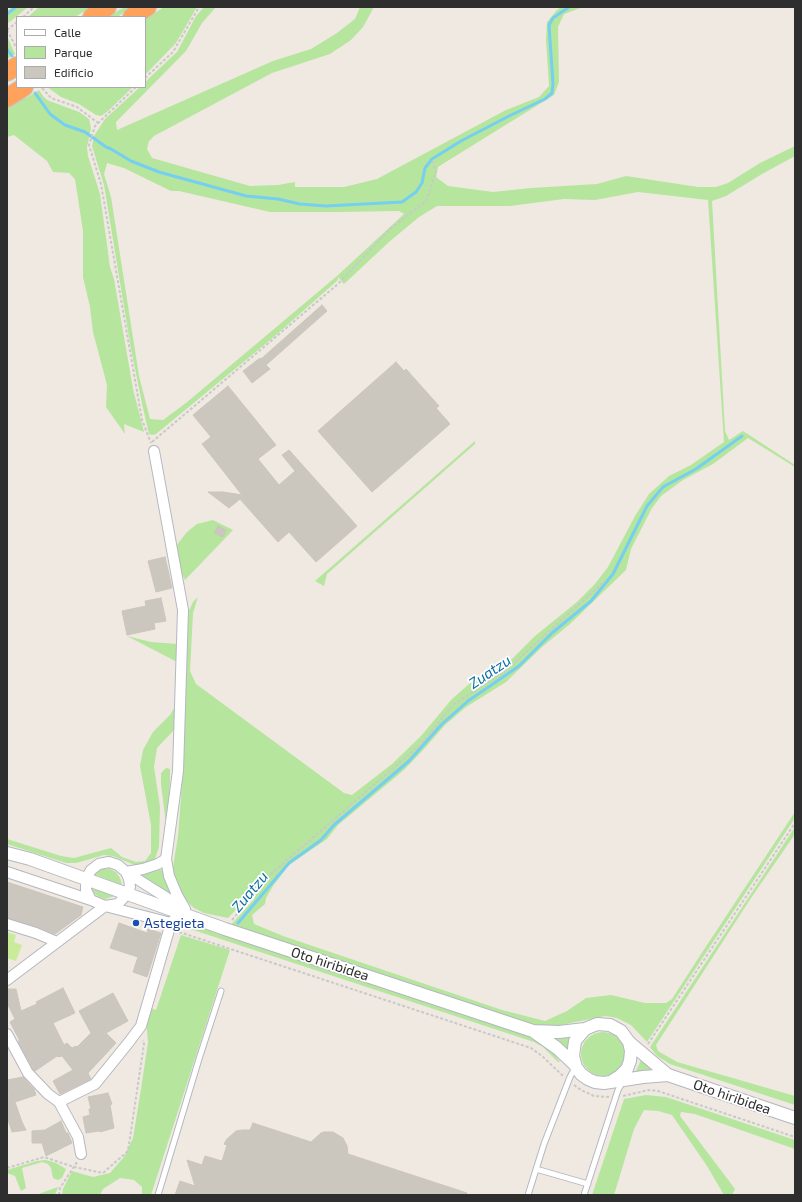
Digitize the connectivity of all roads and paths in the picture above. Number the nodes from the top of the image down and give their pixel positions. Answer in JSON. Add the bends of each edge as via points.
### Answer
{"nodes":[{"id":1,"x":34,"y":7,"type":"edge"},
{"id":2,"x":107,"y":7,"type":"edge"},
{"id":3,"x":147,"y":7,"type":"edge"},
{"id":4,"x":199,"y":7,"type":"edge"},
{"id":5,"x":23,"y":16,"type":"edge"},
{"id":6,"x":94,"y":16,"type":"edge"},
{"id":7,"x":134,"y":16,"type":"edge"},
{"id":8,"x":16,"y":23,"type":"edge"},
{"id":9,"x":7,"y":30,"type":"edge"},
{"id":10,"x":16,"y":47,"type":"edge"},
{"id":11,"x":16,"y":67,"type":"edge"},
{"id":12,"x":7,"y":72,"type":"edge"},
{"id":13,"x":146,"y":77,"type":"edge"},
{"id":14,"x":22,"y":88,"type":"edge"},
{"id":15,"x":42,"y":88,"type":"dead end"},
{"id":16,"x":135,"y":88,"type":"edge"},
{"id":17,"x":7,"y":98,"type":"edge"},
{"id":18,"x":98,"y":123,"type":"junction"},
{"id":19,"x":432,"y":159,"type":"dead end"},
{"id":20,"x":152,"y":447,"type":"junction"},
{"id":21,"x":605,"y":581,"type":"dead end"},
{"id":22,"x":795,"y":823,"type":"edge"},
{"id":23,"x":7,"y":852,"type":"edge"},
{"id":24,"x":166,"y":859,"type":"junction"},
{"id":25,"x":7,"y":872,"type":"edge"},
{"id":26,"x":126,"y":872,"type":"junction"},
{"id":27,"x":86,"y":879,"type":"junction"},
{"id":28,"x":127,"y":894,"type":"junction"},
{"id":29,"x":92,"y":900,"type":"junction"},
{"id":30,"x":105,"y":906,"type":"junction"},
{"id":31,"x":182,"y":911,"type":"junction"},
{"id":32,"x":171,"y":923,"type":"junction"},
{"id":33,"x":7,"y":924,"type":"edge"},
{"id":34,"x":225,"y":929,"type":"junction"},
{"id":35,"x":57,"y":942,"type":"junction"},
{"id":36,"x":7,"y":980,"type":"edge"},
{"id":37,"x":221,"y":991,"type":"dead end"},
{"id":38,"x":141,"y":1026,"type":"junction"},
{"id":39,"x":585,"y":1030,"type":"junction"},
{"id":40,"x":533,"y":1031,"type":"junction"},
{"id":41,"x":7,"y":1034,"type":"edge"},
{"id":42,"x":629,"y":1042,"type":"junction"},
{"id":43,"x":642,"y":1053,"type":"junction"},
{"id":44,"x":575,"y":1065,"type":"junction"},
{"id":45,"x":668,"y":1075,"type":"junction"},
{"id":46,"x":569,"y":1080,"type":"junction"},
{"id":47,"x":617,"y":1080,"type":"junction"},
{"id":48,"x":616,"y":1097,"type":"junction"},
{"id":49,"x":59,"y":1102,"type":"junction"},
{"id":50,"x":795,"y":1118,"type":"edge"},
{"id":51,"x":795,"y":1137,"type":"edge"},
{"id":52,"x":81,"y":1154,"type":"joint"},
{"id":53,"x":74,"y":1167,"type":"junction"},
{"id":54,"x":7,"y":1168,"type":"edge"},
{"id":55,"x":536,"y":1169,"type":"junction"},
{"id":56,"x":588,"y":1184,"type":"junction"},
{"id":57,"x":59,"y":1195,"type":"edge"},
{"id":58,"x":158,"y":1195,"type":"edge"},
{"id":59,"x":528,"y":1195,"type":"edge"},
{"id":60,"x":584,"y":1195,"type":"edge"}],
"edges":[{"from":1,"to":5,"type":"path"},
{"from":2,"to":6,"type":"highway"},
{"from":3,"to":7,"type":"highway"},
{"from":4,"to":13,"type":"path","via":[[173,52]]},
{"from":8,"to":9,"type":"path"},
{"from":9,"to":10,"type":"path"},
{"from":11,"to":12,"type":"highway"},
{"from":14,"to":17,"type":"highway"},
{"from":15,"to":18,"type":"path","via":[[51,98],[77,107]]},
{"from":16,"to":18,"type":"path"},
{"from":18,"to":20,"type":"path","via":[[89,145],[101,184],[142,420]]},
{"from":19,"to":20,"type":"path","via":[[436,172],[426,201],[390,229],[338,284]]},
{"from":20,"to":24,"type":"street","via":[[183,610],[178,771]]},
{"from":21,"to":34,"type":"path","via":[[504,672],[454,704],[420,745],[271,874]]},
{"from":22,"to":43,"type":"path"},
{"from":23,"to":27,"type":"street","name":"Oto hiribidea"},
{"from":24,"to":26,"type":"street","via":[[158,864]]},
{"from":24,"to":31,"type":"street","via":[[169,876]]},
{"from":25,"to":29,"type":"street"},
{"from":26,"to":27,"type":"street","via":[[109,862],[99,864],[91,870]]},
{"from":26,"to":28,"type":"street","via":[[130,887]]},
{"from":26,"to":31,"type":"street"},
{"from":27,"to":28,"type":"street","name":"Oto hiribidea"},
{"from":27,"to":29,"type":"street","via":[[86,890]]},
{"from":28,"to":30,"type":"street","via":[[118,904]]},
{"from":28,"to":31,"type":"street","name":"Oto hiribidea"},
{"from":29,"to":30,"type":"street"},
{"from":30,"to":32,"type":"street"},
{"from":30,"to":35,"type":"street"},
{"from":31,"to":32,"type":"street"},
{"from":31,"to":34,"type":"street","name":"Oto hiribidea"},
{"from":32,"to":38,"type":"street"},
{"from":32,"to":46,"type":"path","via":[[178,931],[531,1048]]},
{"from":33,"to":35,"type":"street"},
{"from":34,"to":40,"type":"street","name":"Oto hiribidea"},
{"from":35,"to":36,"type":"street"},
{"from":37,"to":58,"type":"lane"},
{"from":38,"to":49,"type":"street","via":[[95,1084]]},
{"from":38,"to":53,"type":"path","via":[[144,1044],[128,1151],[103,1173]]},
{"from":39,"to":40,"type":"street","name":"Oto hiribidea"},
{"from":39,"to":42,"type":"street","name":"Oto hiribidea","via":[[597,1024],[610,1025],[622,1031]]},
{"from":39,"to":44,"type":"street","via":[[575,1041],[572,1056]]},
{"from":40,"to":44,"type":"street","name":"Oto hiribidea"},
{"from":41,"to":49,"type":"street","via":[[28,1073]]},
{"from":42,"to":43,"type":"street","name":"Oto hiribidea"},
{"from":42,"to":47,"type":"street","via":[[630,1061],[627,1069]]},
{"from":43,"to":45,"type":"street","name":"Oto hiribidea"},
{"from":44,"to":46,"type":"lane"},
{"from":44,"to":47,"type":"street","name":"Oto hiribidea","via":[[588,1079],[600,1082]]},
{"from":45,"to":47,"type":"street","name":"Oto hiribidea"},
{"from":45,"to":50,"type":"street","name":"Oto hiribidea"},
{"from":46,"to":48,"type":"path","via":[[594,1096]]},
{"from":46,"to":55,"type":"lane"},
{"from":47,"to":48,"type":"lane"},
{"from":48,"to":51,"type":"path","via":[[649,1090],[658,1091]]},
{"from":48,"to":56,"type":"lane"},
{"from":49,"to":52,"type":"street","via":[[78,1137]]},
{"from":52,"to":53,"type":"path"},
{"from":53,"to":54,"type":"path","via":[[44,1158]]},
{"from":53,"to":57,"type":"path","via":[[60,1188]]},
{"from":55,"to":56,"type":"lane"},
{"from":55,"to":59,"type":"lane"},
{"from":56,"to":60,"type":"lane"}]}
